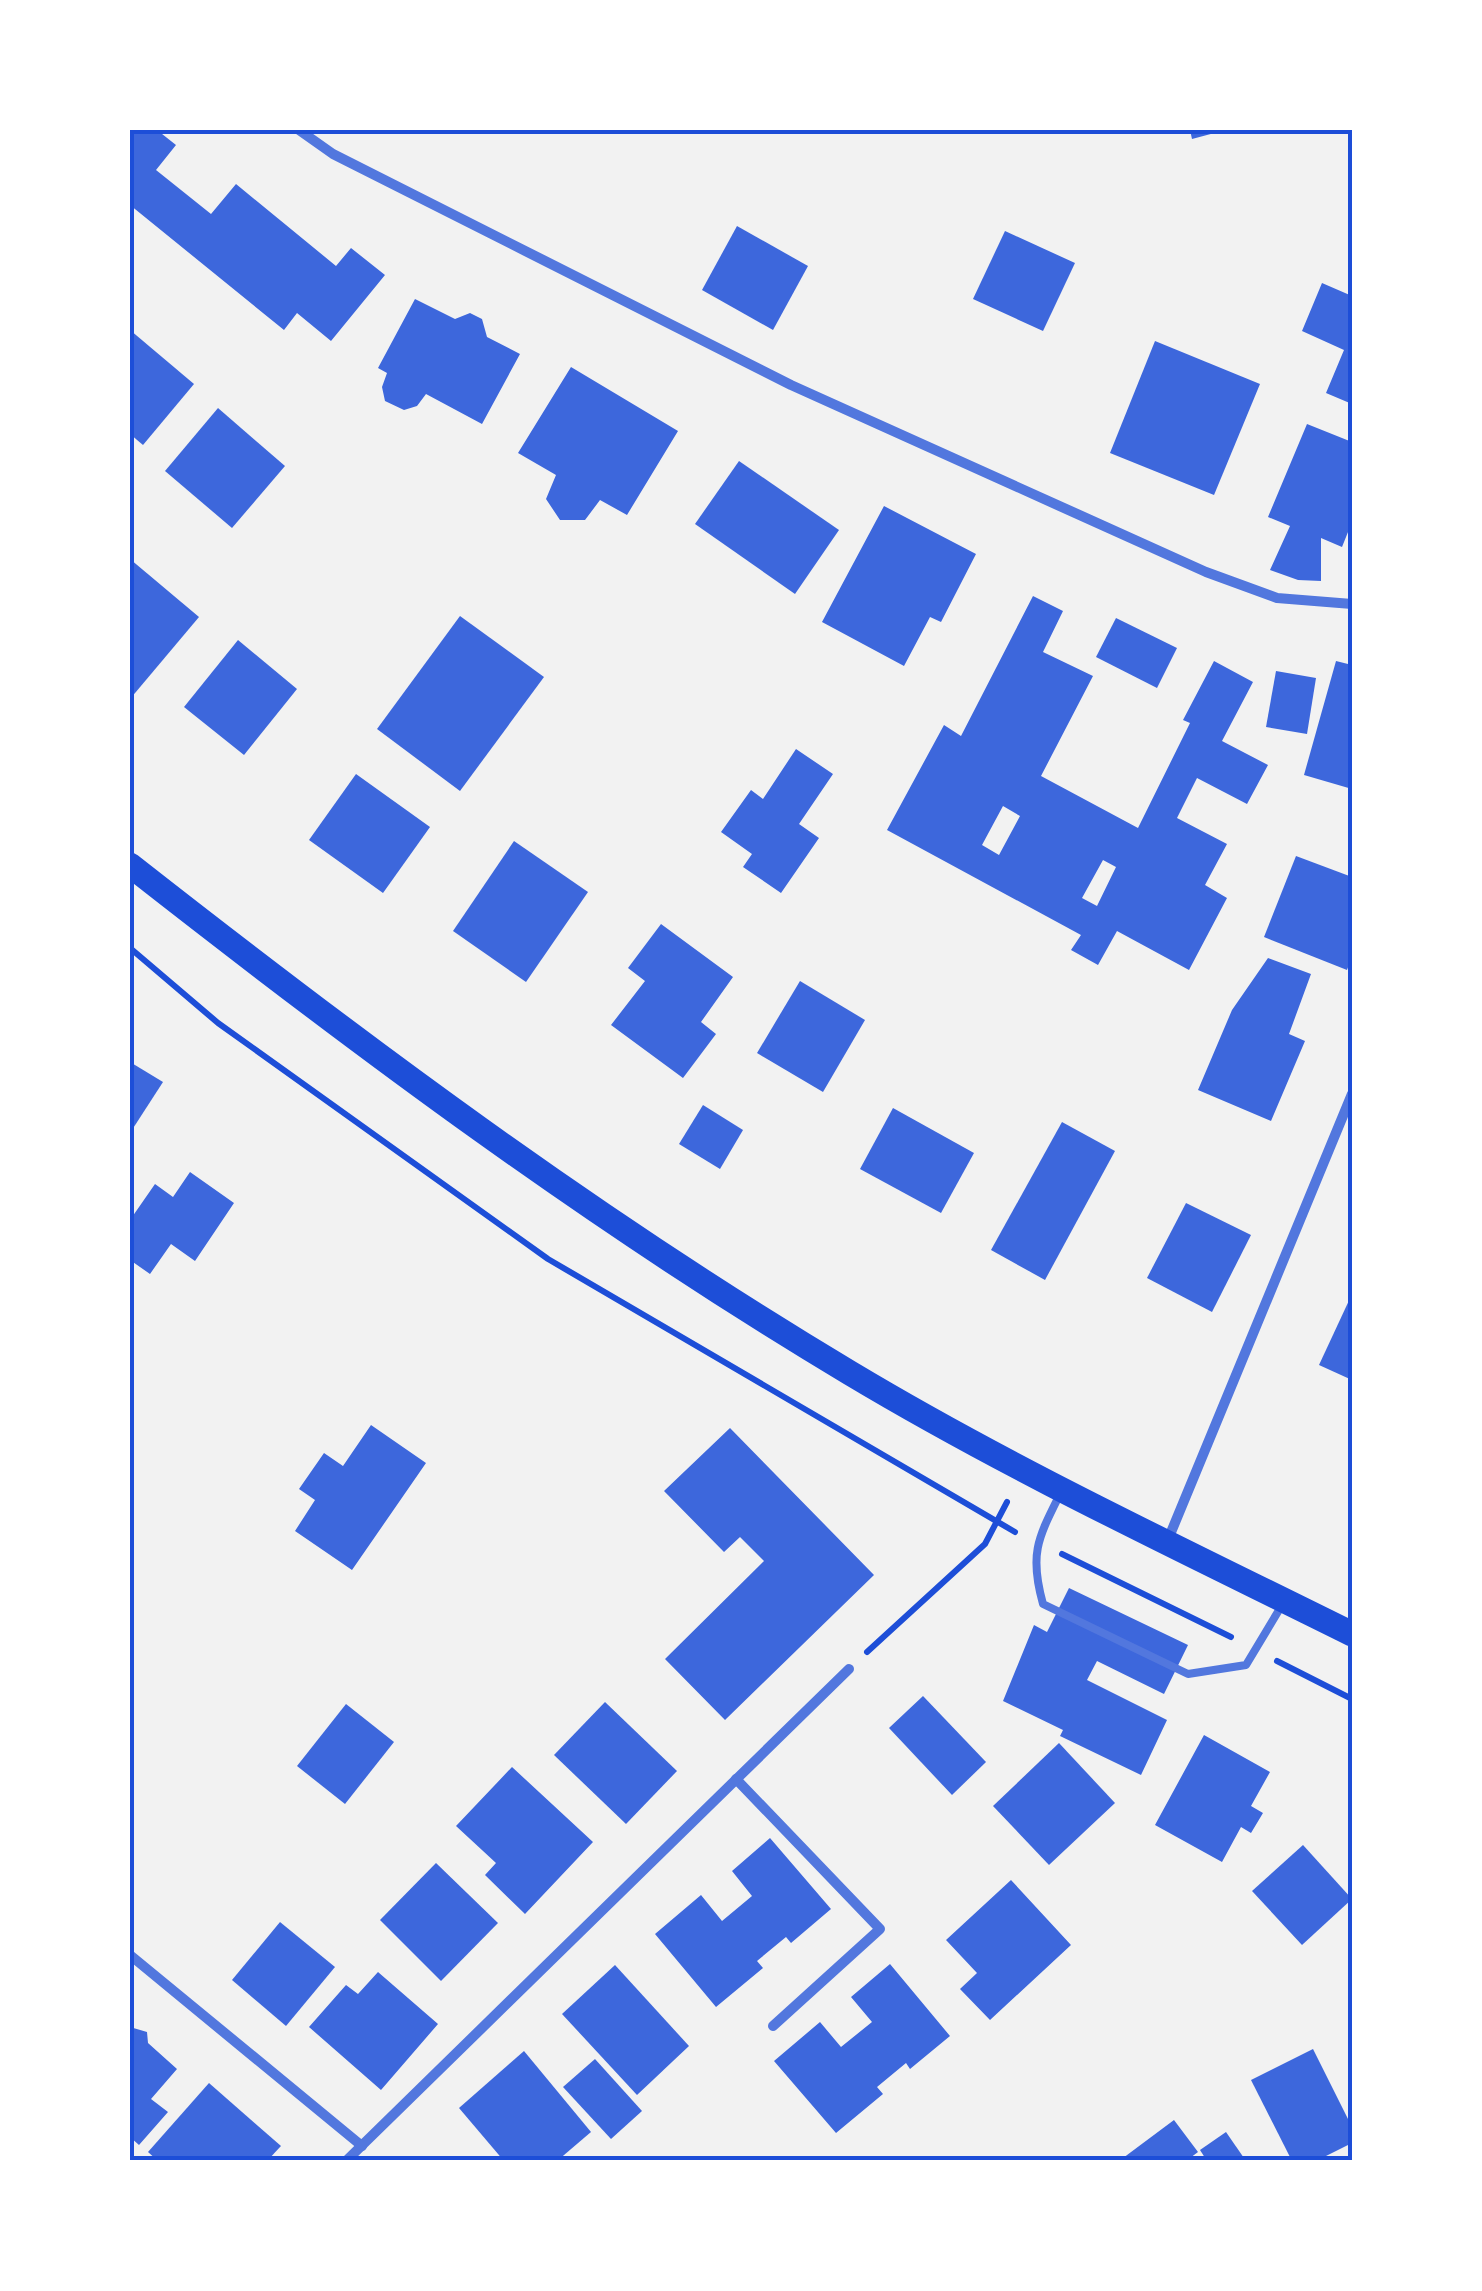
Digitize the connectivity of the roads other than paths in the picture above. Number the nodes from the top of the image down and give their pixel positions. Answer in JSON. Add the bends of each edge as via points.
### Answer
{"nodes":[{"id":1,"x":299,"y":130,"type":"edge"},
{"id":2,"x":1352,"y":604,"type":"edge"},
{"id":3,"x":130,"y":865,"type":"edge"},
{"id":4,"x":1352,"y":1094,"type":"edge"},
{"id":5,"x":1062,"y":1490,"type":"junction"},
{"id":6,"x":1167,"y":1542,"type":"junction"},
{"id":7,"x":1285,"y":1601,"type":"junction"},
{"id":8,"x":1352,"y":1634,"type":"edge"},
{"id":9,"x":849,"y":1669,"type":"road end"},
{"id":10,"x":736,"y":1779,"type":"junction"},
{"id":11,"x":130,"y":1955,"type":"edge"},
{"id":12,"x":773,"y":2026,"type":"dead end"},
{"id":13,"x":362,"y":2146,"type":"junction"},
{"id":14,"x":346,"y":2161,"type":"edge"}],
"edges":[{"from":1,"to":2,"type":"street","via":[[333,154],[791,385],[1154,549],[1278,598]]},
{"from":3,"to":5,"type":"main road","via":[[450,1112],[626,1232],[851,1374]]},
{"from":4,"to":6,"type":"street"},
{"from":5,"to":6,"type":"main road"},
{"from":5,"to":7,"type":"lane","via":[[1037,1542],[1034,1570],[1043,1604],[1188,1674],[1246,1664]]},
{"from":6,"to":7,"type":"main road"},
{"from":7,"to":8,"type":"main road"},
{"from":9,"to":10,"type":"street"},
{"from":10,"to":12,"type":"street","via":[[880,1930]]},
{"from":10,"to":13,"type":"street"},
{"from":11,"to":13,"type":"street"},
{"from":13,"to":14,"type":"street"}]}
